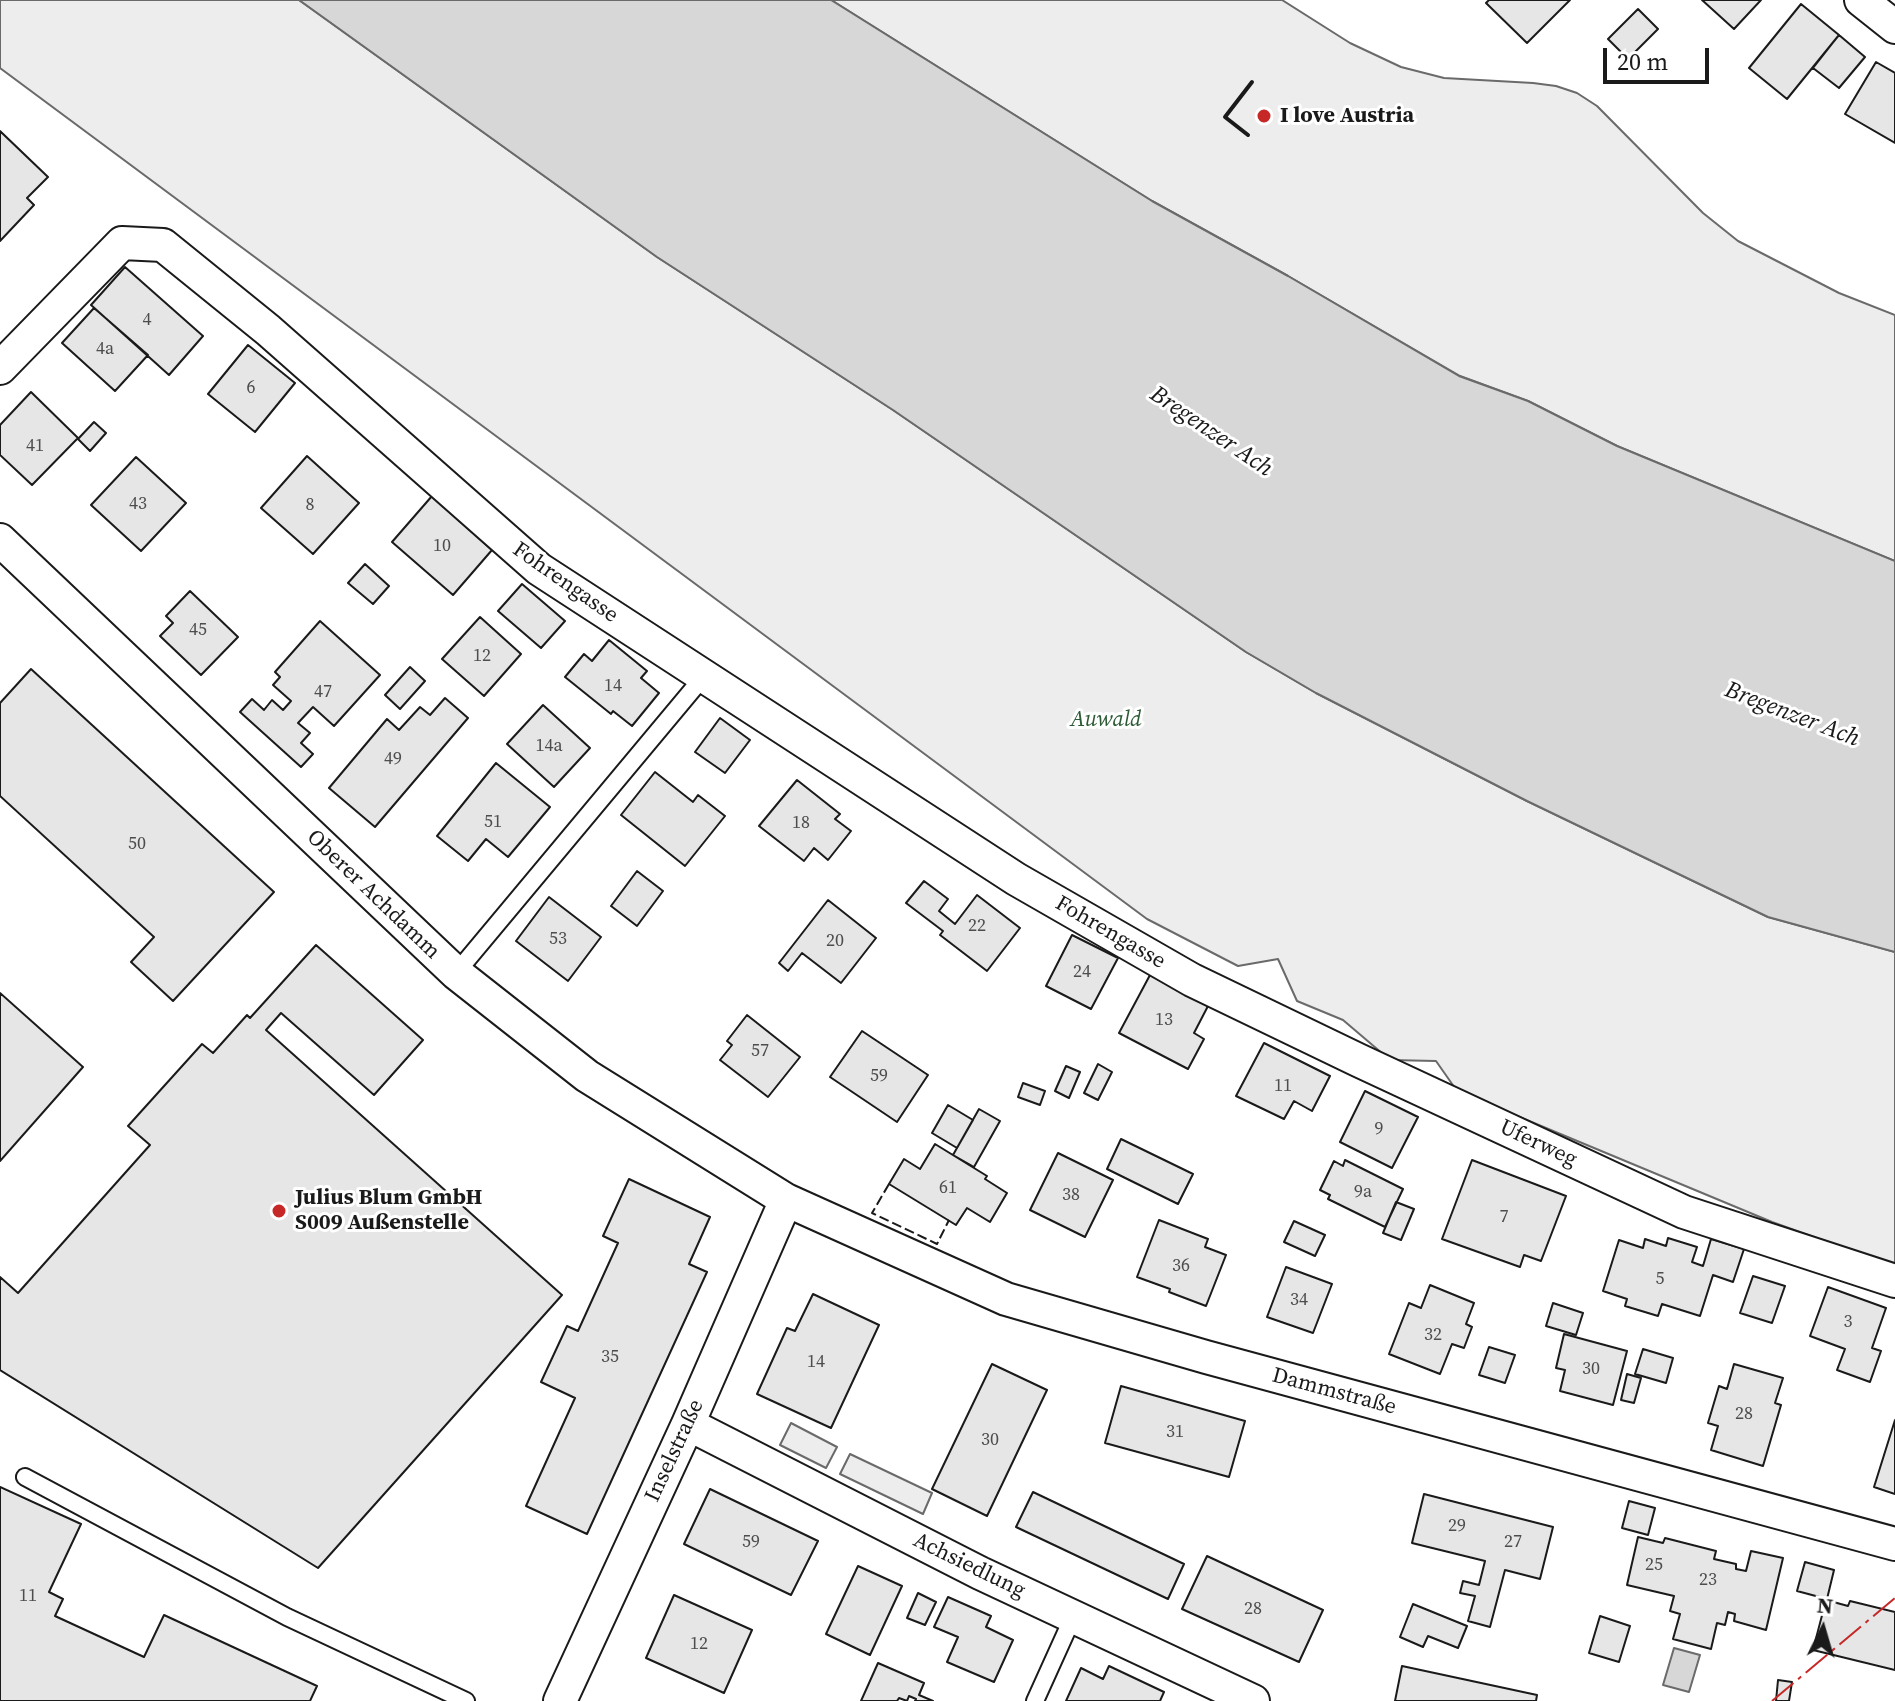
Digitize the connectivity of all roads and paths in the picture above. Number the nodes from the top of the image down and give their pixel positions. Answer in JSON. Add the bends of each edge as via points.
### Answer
{"nodes":[{"id":1,"x":1861,"y":0,"type":"edge"},
{"id":2,"x":1895,"y":27,"type":"edge"},
{"id":3,"x":0,"y":368,"type":"edge"},
{"id":4,"x":0,"y":540,"type":"edge"},
{"id":5,"x":704,"y":676,"type":"junction"},
{"id":6,"x":456,"y":973,"type":"junction"},
{"id":7,"x":1192,"y":980,"type":"joint"},
{"id":8,"x":786,"y":1200,"type":"junction"},
{"id":9,"x":1895,"y":1281,"type":"edge"},
{"id":10,"x":688,"y":1424,"type":"junction"},
{"id":11,"x":25,"y":1477,"type":"dead end"},
{"id":12,"x":1895,"y":1544,"type":"edge"},
{"id":13,"x":1073,"y":1617,"type":"junction"},
{"id":14,"x":466,"y":1701,"type":"edge"},
{"id":15,"x":560,"y":1701,"type":"edge"},
{"id":16,"x":1035,"y":1701,"type":"edge"},
{"id":17,"x":1253,"y":1701,"type":"edge"}],
"edges":[{"from":1,"to":2,"type":"street"},
{"from":3,"to":5,"type":"street","name":"Fohrengasse","via":[[122,243],[163,245],[268,330],[539,569]]},
{"from":4,"to":6,"type":"street","name":"Oberer Achdamm"},
{"from":5,"to":6,"type":"lane"},
{"from":5,"to":7,"type":"street","name":"Fohrengasse","via":[[1016,879]]},
{"from":6,"to":8,"type":"street","name":"Oberer Achdamm","via":[[587,1076]]},
{"from":7,"to":9,"type":"street","name":"Uferweg","via":[[1684,1212]]},
{"from":8,"to":10,"type":"street","name":"Inselstraße"},
{"from":8,"to":12,"type":"street","name":"Dammstraße","via":[[1006,1299]]},
{"from":10,"to":13,"type":"street","name":"Achsiedlung"},
{"from":10,"to":15,"type":"street","name":"Inselstraße"},
{"from":11,"to":14,"type":"lane","via":[[287,1617]]},
{"from":13,"to":16,"type":"lane"},
{"from":13,"to":17,"type":"street","name":"Achsiedlung"}]}
